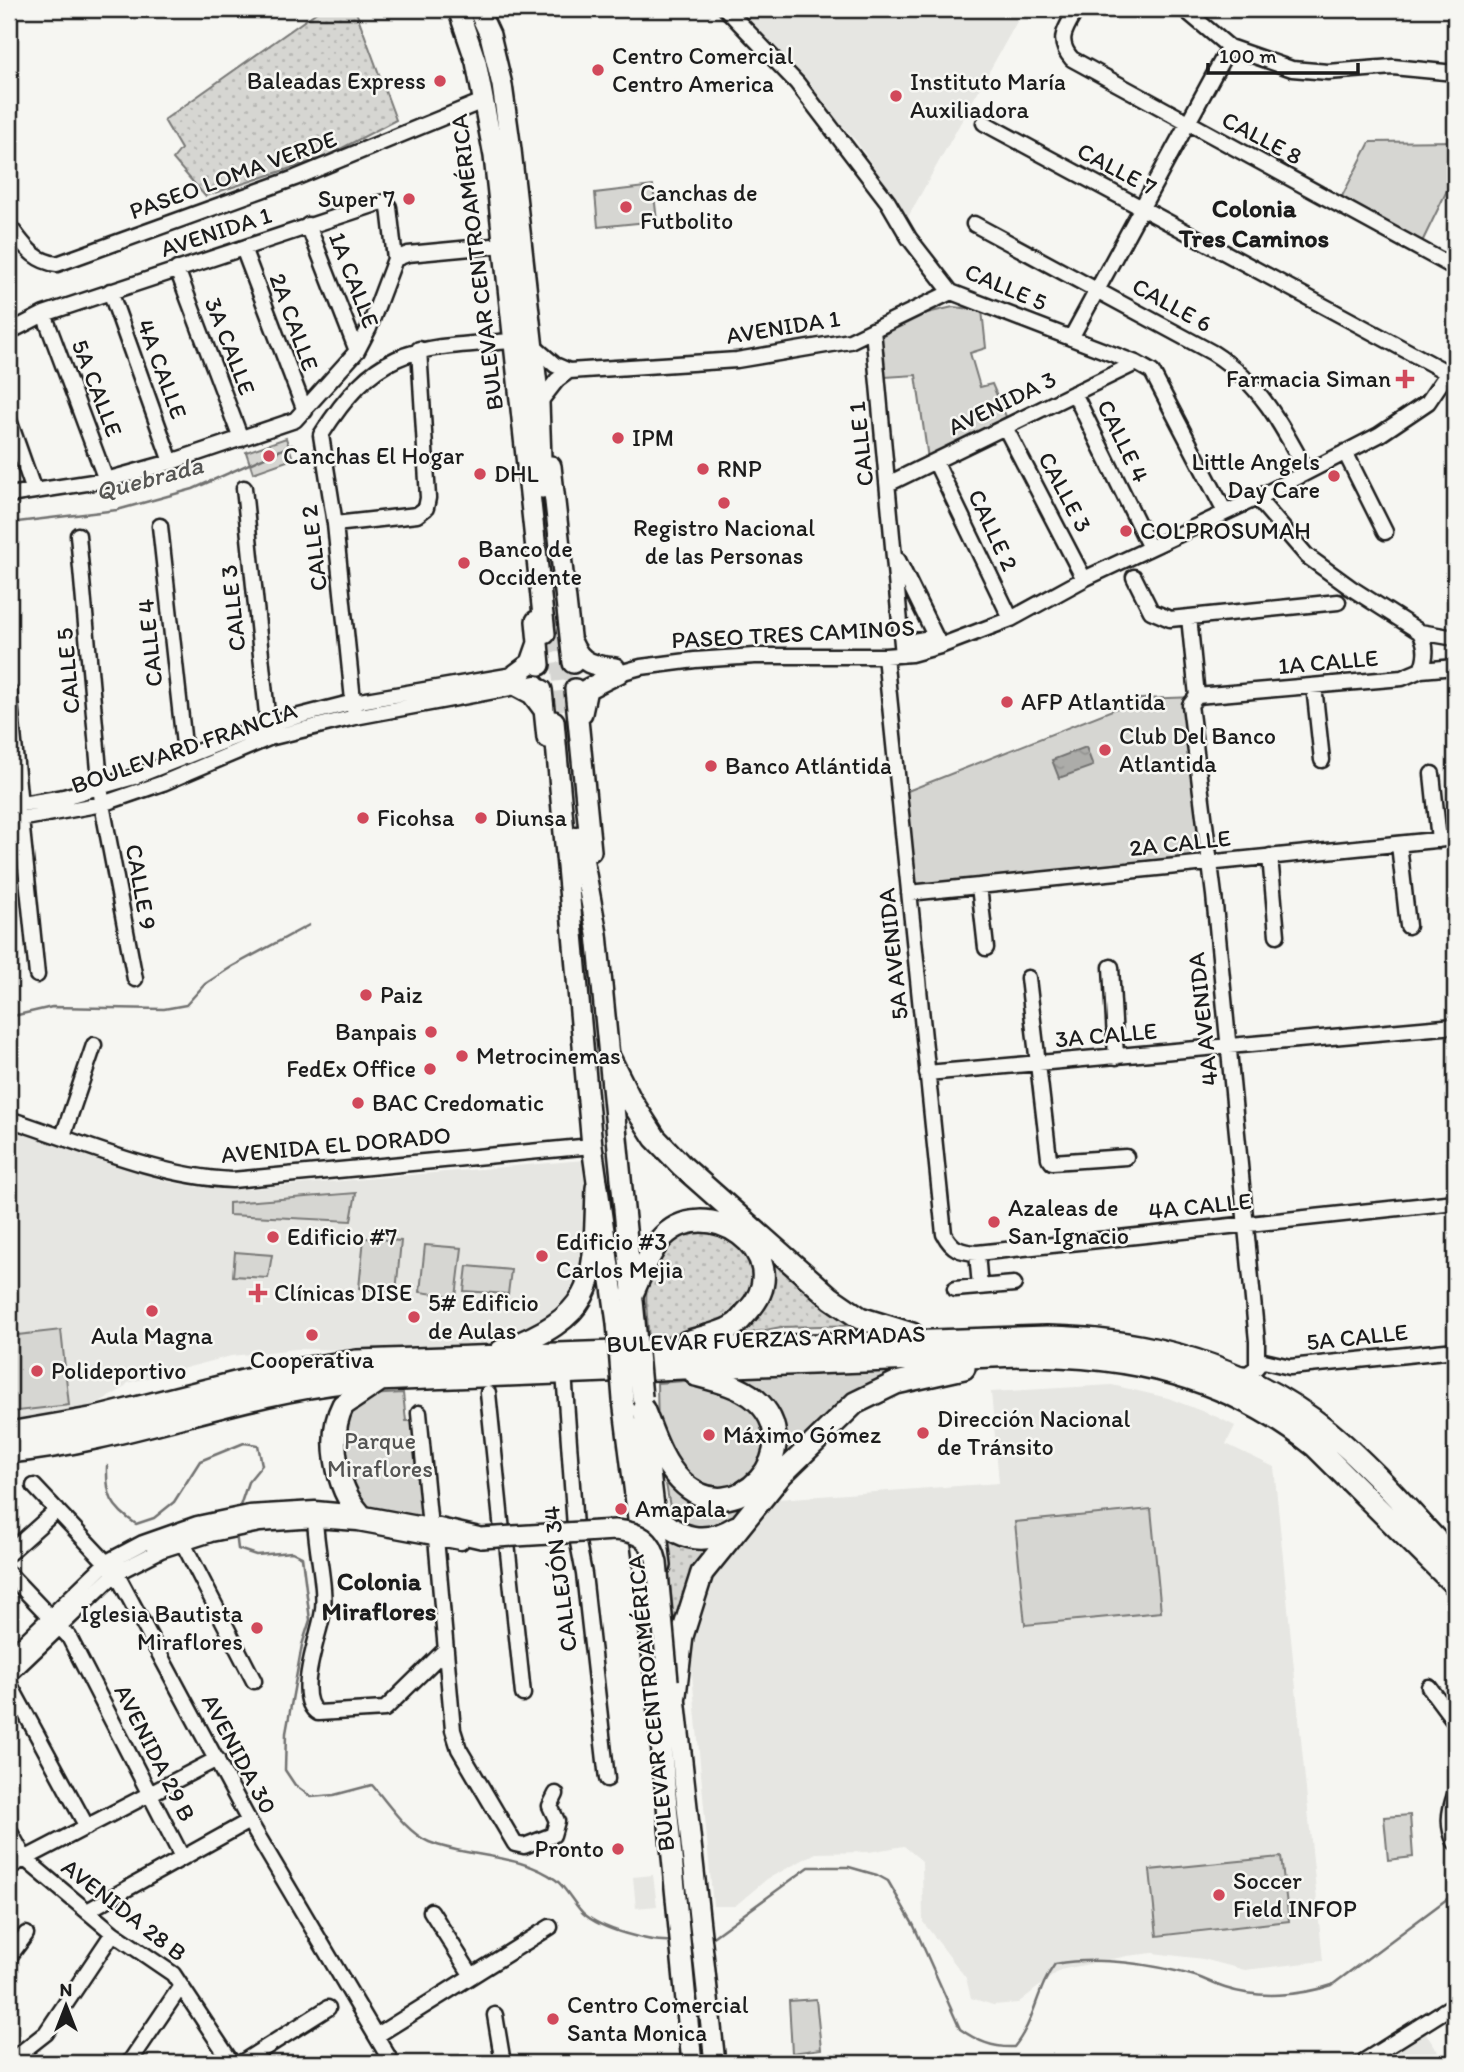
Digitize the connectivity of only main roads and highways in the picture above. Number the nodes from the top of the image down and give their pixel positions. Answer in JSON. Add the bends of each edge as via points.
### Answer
{"nodes":[{"id":1,"x":457,"y":9,"type":"edge"},
{"id":2,"x":478,"y":9,"type":"edge"},
{"id":3,"x":523,"y":343,"type":"junction"},
{"id":4,"x":553,"y":637,"type":"junction"},
{"id":5,"x":575,"y":676,"type":"junction"},
{"id":6,"x":546,"y":694,"type":"junction"},
{"id":7,"x":581,"y":742,"type":"junction"},
{"id":8,"x":576,"y":880,"type":"junction"},
{"id":9,"x":610,"y":1059,"type":"junction"},
{"id":10,"x":597,"y":1188,"type":"junction"},
{"id":11,"x":632,"y":1294,"type":"junction"},
{"id":12,"x":626,"y":1322,"type":"junction"},
{"id":13,"x":953,"y":1341,"type":"junction"},
{"id":14,"x":667,"y":1349,"type":"junction"},
{"id":15,"x":1019,"y":1355,"type":"junction"},
{"id":16,"x":486,"y":1356,"type":"junction"},
{"id":17,"x":680,"y":1371,"type":"junction"},
{"id":18,"x":383,"y":1379,"type":"junction"},
{"id":19,"x":636,"y":1402,"type":"junction"},
{"id":20,"x":9,"y":1433,"type":"edge"},
{"id":21,"x":9,"y":1452,"type":"edge"},
{"id":22,"x":358,"y":1518,"type":"road end"},
{"id":23,"x":647,"y":1519,"type":"junction"},
{"id":24,"x":738,"y":1526,"type":"junction"},
{"id":25,"x":434,"y":1531,"type":"road end"},
{"id":26,"x":1455,"y":1560,"type":"edge"},
{"id":27,"x":1455,"y":1585,"type":"edge"},
{"id":28,"x":672,"y":1688,"type":"junction"},
{"id":29,"x":692,"y":2063,"type":"edge"},
{"id":30,"x":715,"y":2063,"type":"edge"}],
"edges":[{"from":1,"to":3,"type":"main road","name":"BULEVAR CENTROAMÉRICA","via":[[476,62],[494,156],[503,245]]},
{"from":2,"to":3,"type":"main road","name":"BULEVAR CENTROAMÉRICA","via":[[502,85]]},
{"from":3,"to":4,"type":"main road","name":"BULEVAR CENTROAMÉRICA","via":[[521,429]]},
{"from":3,"to":4,"type":"main road","name":"BULEVAR CENTROAMÉRICA","via":[[539,403]]},
{"from":4,"to":5,"type":"main road","name":"BULEVAR CENTROAMÉRICA"},
{"from":4,"to":6,"type":"main road","name":"BULEVAR CENTROAMÉRICA"},
{"from":4,"to":6,"type":"main road","via":[[517,680],[532,694]]},
{"from":4,"to":7,"type":"main road","via":[[582,661],[617,671],[584,694]]},
{"from":5,"to":6,"type":"main road","via":[[559,698]]},
{"from":5,"to":6,"type":"main road","via":[[556,656]]},
{"from":5,"to":7,"type":"main road","name":"BULEVAR CENTROAMÉRICA"},
{"from":6,"to":8,"type":"main road","name":"BULEVAR CENTROAMÉRICA"},
{"from":7,"to":8,"type":"main road","name":"BULEVAR CENTROAMÉRICA","via":[[592,860]]},
{"from":8,"to":9,"type":"main road","name":"BULEVAR CENTROAMÉRICA","via":[[597,934]]},
{"from":8,"to":10,"type":"main road","name":"BULEVAR CENTROAMÉRICA"},
{"from":9,"to":11,"type":"main road","name":"BULEVAR CENTROAMÉRICA"},
{"from":9,"to":13,"type":"highway","via":[[630,1099],[662,1145],[831,1297],[884,1328]]},
{"from":10,"to":12,"type":"main road","name":"BULEVAR CENTROAMÉRICA"},
{"from":10,"to":16,"type":"highway","via":[[595,1255],[589,1283],[575,1308],[551,1329]]},
{"from":11,"to":12,"type":"main road","name":"BULEVAR CENTROAMÉRICA"},
{"from":11,"to":14,"type":"highway","via":[[660,1239],[686,1223],[725,1226],[743,1234],[759,1253],[760,1294],[734,1326]]},
{"from":12,"to":19,"type":"main road","name":"BULEVAR CENTROAMÉRICA","bridge":true},
{"from":13,"to":14,"type":"highway","name":"BULEVAR FUERZAS ARMADAS"},
{"from":13,"to":26,"type":"highway","name":"BULEVAR FUERZAS ARMADAS","via":[[1102,1340],[1154,1348],[1227,1372],[1285,1400],[1331,1433]]},
{"from":14,"to":16,"type":"highway","name":"BULEVAR FUERZAS ARMADAS"},
{"from":15,"to":17,"type":"highway","name":"BULEVAR FUERZAS ARMADAS"},
{"from":15,"to":24,"type":"highway","via":[[877,1391],[839,1416]]},
{"from":15,"to":27,"type":"highway","name":"BULEVAR FUERZAS ARMADAS","via":[[1147,1365],[1194,1378],[1242,1399],[1315,1446]]},
{"from":16,"to":20,"type":"highway","name":"BULEVAR FUERZAS ARMADAS","via":[[314,1366],[96,1418]]},
{"from":17,"to":18,"type":"highway","name":"BULEVAR FUERZAS ARMADAS"},
{"from":17,"to":19,"type":"highway","via":[[743,1391],[765,1410],[772,1424],[773,1456],[751,1490],[720,1498],[693,1490],[668,1466]]},
{"from":18,"to":21,"type":"highway","name":"BULEVAR FUERZAS ARMADAS","via":[[283,1391],[93,1439]]},
{"from":18,"to":22,"type":"highway","via":[[342,1405],[337,1422],[339,1475]]},
{"from":19,"to":23,"type":"main road","name":"BULEVAR CENTROAMÉRICA"},
{"from":23,"to":24,"type":"highway","via":[[684,1537],[703,1539],[722,1536]]},
{"from":23,"to":28,"type":"main road","name":"BULEVAR CENTROAMÉRICA"},
{"from":23,"to":29,"type":"main road","name":"BULEVAR CENTROAMÉRICA","via":[[642,1553]]},
{"from":24,"to":28,"type":"highway","via":[[702,1573]]},
{"from":25,"to":28,"type":"main road","bridge":true,"via":[[481,1538],[615,1530],[644,1537],[653,1547],[657,1563]]},
{"from":28,"to":30,"type":"main road","name":"BULEVAR CENTROAMÉRICA"}]}
